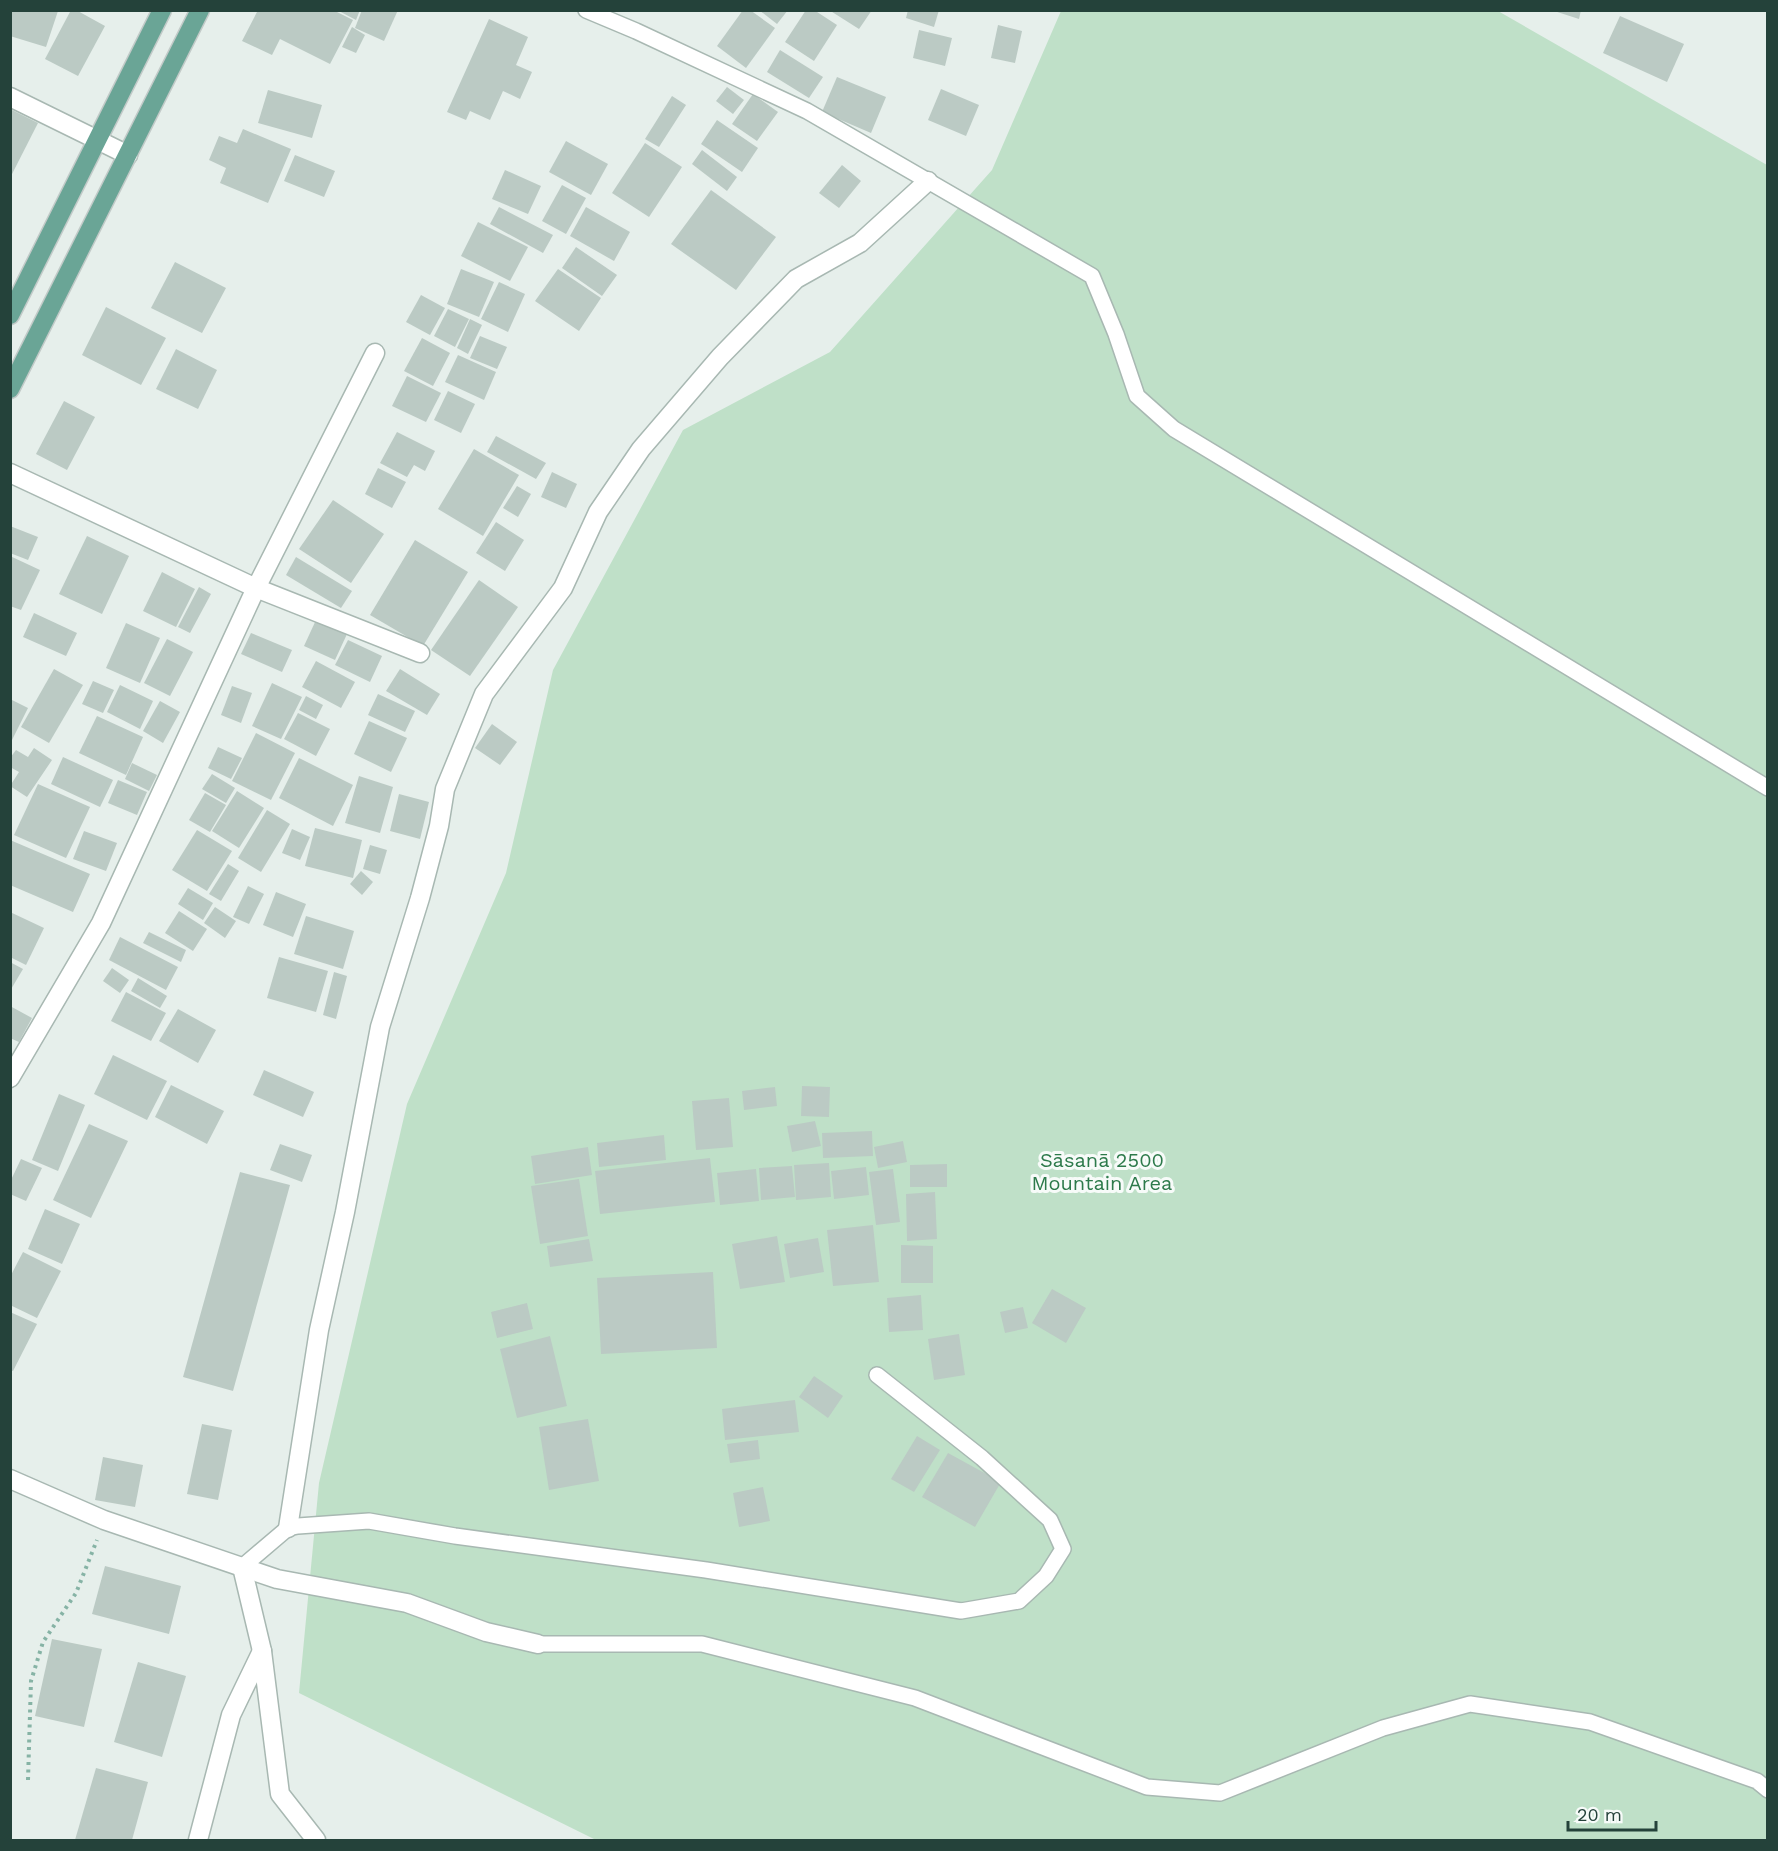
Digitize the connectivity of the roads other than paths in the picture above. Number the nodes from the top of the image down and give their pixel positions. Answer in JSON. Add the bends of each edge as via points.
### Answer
{"nodes":[{"id":1,"x":162,"y":10,"type":"edge"},
{"id":2,"x":200,"y":10,"type":"edge"},
{"id":3,"x":586,"y":10,"type":"edge"},
{"id":4,"x":10,"y":97,"type":"edge"},
{"id":5,"x":98,"y":139,"type":"junction"},
{"id":6,"x":128,"y":155,"type":"junction"},
{"id":7,"x":928,"y":182,"type":"junction"},
{"id":8,"x":10,"y":315,"type":"edge"},
{"id":9,"x":375,"y":353,"type":"dead end"},
{"id":10,"x":10,"y":388,"type":"edge"},
{"id":11,"x":10,"y":473,"type":"edge"},
{"id":12,"x":256,"y":588,"type":"junction"},
{"id":13,"x":420,"y":653,"type":"dead end"},
{"id":14,"x":1767,"y":788,"type":"edge"},
{"id":15,"x":10,"y":1078,"type":"edge"},
{"id":16,"x":877,"y":1376,"type":"dead end"},
{"id":17,"x":10,"y":1479,"type":"edge"},
{"id":18,"x":288,"y":1528,"type":"junction"},
{"id":19,"x":242,"y":1567,"type":"junction"},
{"id":20,"x":538,"y":1644,"type":"joint"},
{"id":21,"x":262,"y":1651,"type":"junction"},
{"id":22,"x":1767,"y":1790,"type":"edge"},
{"id":23,"x":198,"y":1840,"type":"edge"},
{"id":24,"x":316,"y":1840,"type":"edge"}],
"edges":[{"from":1,"to":5,"type":"main road"},
{"from":2,"to":6,"type":"main road"},
{"from":3,"to":7,"type":"lane","via":[[807,111]]},
{"from":4,"to":5,"type":"street"},
{"from":5,"to":6,"type":"street"},
{"from":5,"to":8,"type":"main road"},
{"from":6,"to":10,"type":"main road"},
{"from":7,"to":14,"type":"lane","via":[[1092,276],[1137,396],[1174,429]]},
{"from":7,"to":18,"type":"street","via":[[860,243],[796,279],[720,357],[648,440],[598,512],[563,588],[484,694],[445,789],[434,847],[380,1027],[319,1330]]},
{"from":9,"to":12,"type":"street"},
{"from":11,"to":12,"type":"street"},
{"from":12,"to":13,"type":"street"},
{"from":12,"to":15,"type":"street","via":[[101,923]]},
{"from":16,"to":18,"type":"lane","via":[[982,1458],[1050,1520],[1063,1549],[1046,1576],[1019,1601],[961,1611],[369,1521]]},
{"from":17,"to":19,"type":"street","via":[[104,1520]]},
{"from":18,"to":19,"type":"lane"},
{"from":19,"to":20,"type":"street","via":[[277,1580],[407,1603],[486,1632]]},
{"from":19,"to":21,"type":"street"},
{"from":20,"to":22,"type":"lane","via":[[702,1644],[915,1698],[1147,1786],[1220,1793],[1383,1728],[1470,1704],[1590,1722],[1756,1781]]},
{"from":21,"to":23,"type":"street","via":[[231,1715]]},
{"from":21,"to":24,"type":"street","via":[[280,1794]]}]}
